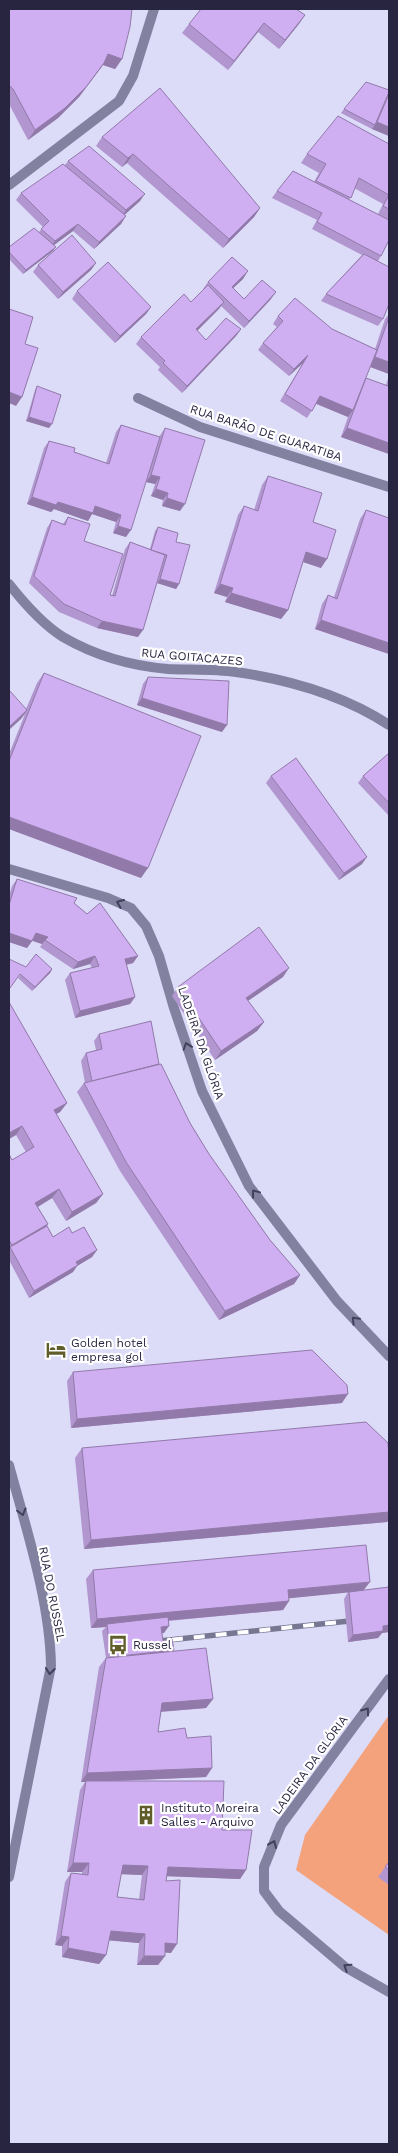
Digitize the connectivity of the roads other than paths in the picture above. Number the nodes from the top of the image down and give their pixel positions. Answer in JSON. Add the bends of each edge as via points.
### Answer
{"nodes":[{"id":1,"x":154,"y":9,"type":"edge"},
{"id":2,"x":9,"y":185,"type":"edge"},
{"id":3,"x":138,"y":398,"type":"dead end"},
{"id":4,"x":389,"y":487,"type":"edge"},
{"id":5,"x":9,"y":584,"type":"edge"},
{"id":6,"x":389,"y":725,"type":"edge"},
{"id":7,"x":9,"y":869,"type":"edge"},
{"id":8,"x":389,"y":1356,"type":"edge"},
{"id":9,"x":9,"y":1465,"type":"edge"},
{"id":10,"x":389,"y":1679,"type":"edge"},
{"id":11,"x":9,"y":1877,"type":"edge"},
{"id":12,"x":389,"y":1992,"type":"edge"}],
"edges":[{"from":1,"to":2,"type":"street","via":[[133,76],[119,101]]},
{"from":3,"to":4,"type":"street","name":"RUA BARÃO DE GUARATIBA","via":[[200,427]]},
{"from":5,"to":6,"type":"street","name":"RUA GOITACAZES","via":[[41,619],[64,637],[107,656],[166,669],[234,672],[284,680],[330,694]]},
{"from":8,"to":7,"type":"street","name":"LADEIRA DA GLÓRIA","one_way":true,"via":[[337,1301],[249,1186],[202,1091],[159,956],[146,926],[131,908],[108,898]]},
{"from":9,"to":11,"type":"street","name":"RUA DO RUSSEL","one_way":true,"via":[[49,1631],[51,1666]]},
{"from":12,"to":10,"type":"street","name":"LADEIRA DA GLÓRIA","one_way":true,"via":[[345,1967],[279,1911],[264,1891],[264,1867],[281,1825]]}]}
